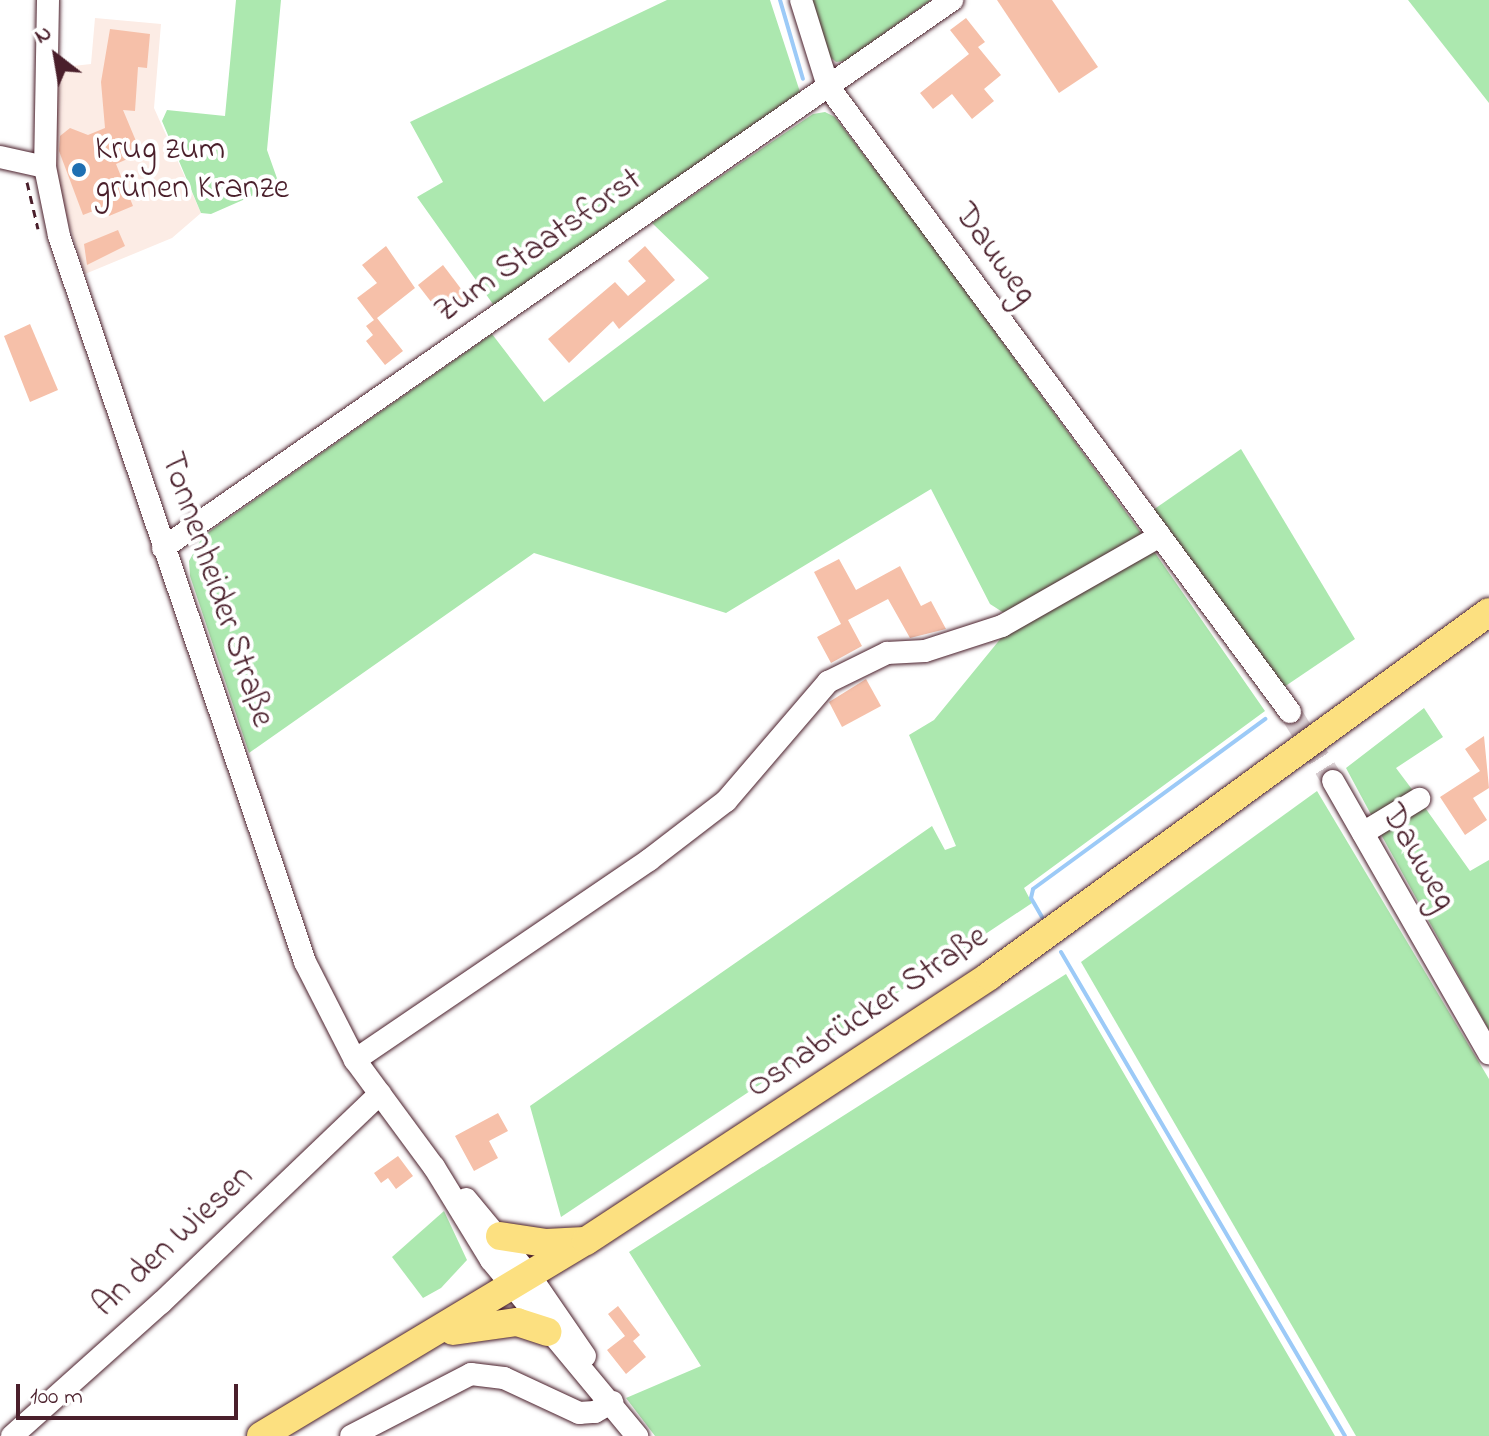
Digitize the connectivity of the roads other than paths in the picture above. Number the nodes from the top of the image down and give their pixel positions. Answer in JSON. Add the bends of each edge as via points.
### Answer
{"nodes":[{"id":1,"x":48,"y":0,"type":"edge"},
{"id":2,"x":801,"y":0,"type":"edge"},
{"id":3,"x":952,"y":0,"type":"edge"},
{"id":4,"x":828,"y":86,"type":"junction"},
{"id":5,"x":0,"y":157,"type":"edge"},
{"id":6,"x":45,"y":167,"type":"junction"},
{"id":7,"x":1160,"y":536,"type":"junction"},
{"id":8,"x":163,"y":548,"type":"junction"},
{"id":9,"x":1489,"y":612,"type":"edge"},
{"id":10,"x":1290,"y":712,"type":"tunnel mouth"},
{"id":11,"x":1333,"y":781,"type":"tunnel mouth"},
{"id":12,"x":1419,"y":799,"type":"dead end"},
{"id":13,"x":1363,"y":833,"type":"junction"},
{"id":14,"x":1489,"y":1053,"type":"edge"},
{"id":15,"x":355,"y":1060,"type":"junction"},
{"id":16,"x":380,"y":1094,"type":"junction"},
{"id":17,"x":434,"y":1167,"type":"junction"},
{"id":18,"x":500,"y":1236,"type":"junction"},
{"id":19,"x":586,"y":1241,"type":"junction"},
{"id":20,"x":520,"y":1282,"type":"junction"},
{"id":21,"x":547,"y":1332,"type":"junction"},
{"id":22,"x":429,"y":1338,"type":"junction"},
{"id":23,"x":612,"y":1402,"type":"junction"},
{"id":24,"x":12,"y":1436,"type":"edge"},
{"id":25,"x":261,"y":1436,"type":"edge"},
{"id":26,"x":351,"y":1436,"type":"edge"},
{"id":27,"x":637,"y":1436,"type":"edge"}],
"edges":[{"from":1,"to":6,"type":"street","name":"Tonnenheider Straße"},
{"from":2,"to":4,"type":"street","name":"Dauweg"},
{"from":3,"to":4,"type":"street","name":"Zum Staatsforst"},
{"from":4,"to":7,"type":"street","name":"Dauweg"},
{"from":4,"to":8,"type":"street","name":"Zum Staatsforst"},
{"from":5,"to":6,"type":"street"},
{"from":6,"to":8,"type":"street","name":"Tonnenheider Straße","via":[[59,236]]},
{"from":7,"to":10,"type":"street","name":"Dauweg"},
{"from":7,"to":15,"type":"street","via":[[1002,626],[925,651],[887,653],[828,682],[726,801],[649,860]]},
{"from":8,"to":15,"type":"street","name":"Tonnenheider Straße","via":[[305,962]]},
{"from":9,"to":19,"type":"main road","name":"Osnabrücker Straße","via":[[989,976]]},
{"from":11,"to":13,"type":"street","name":"Dauweg"},
{"from":12,"to":13,"type":"street"},
{"from":13,"to":14,"type":"street","name":"Dauweg"},
{"from":15,"to":16,"type":"street","name":"Tonnenheider Straße"},
{"from":16,"to":17,"type":"street","name":"Tonnenheider Straße"},
{"from":16,"to":24,"type":"street","name":"An den Wiesen","via":[[161,1303]]},
{"from":17,"to":18,"type":"street","name":"Tonnenheider Straße"},
{"from":17,"to":20,"type":"street","name":"Tonnenheider Straße"},
{"from":18,"to":19,"type":"main road","via":[[546,1243]]},
{"from":18,"to":20,"type":"street","name":"Tonnenheider Straße"},
{"from":19,"to":20,"type":"main road","name":"Osnabrücker Straße"},
{"from":20,"to":21,"type":"street","name":"Tonnenheider Straße"},
{"from":20,"to":22,"type":"main road","name":"Osnabrücker Straße"},
{"from":20,"to":23,"type":"street","name":"Tonnenheider Straße"},
{"from":21,"to":22,"type":"main road","via":[[517,1322],[474,1324]]},
{"from":21,"to":23,"type":"street","name":"Tonnenheider Straße"},
{"from":22,"to":25,"type":"main road","name":"Osnabrücker Straße"},
{"from":23,"to":26,"type":"street","via":[[595,1412],[579,1413],[504,1378],[471,1374]]},
{"from":23,"to":27,"type":"street","name":"Tonnenheider Straße"}]}
